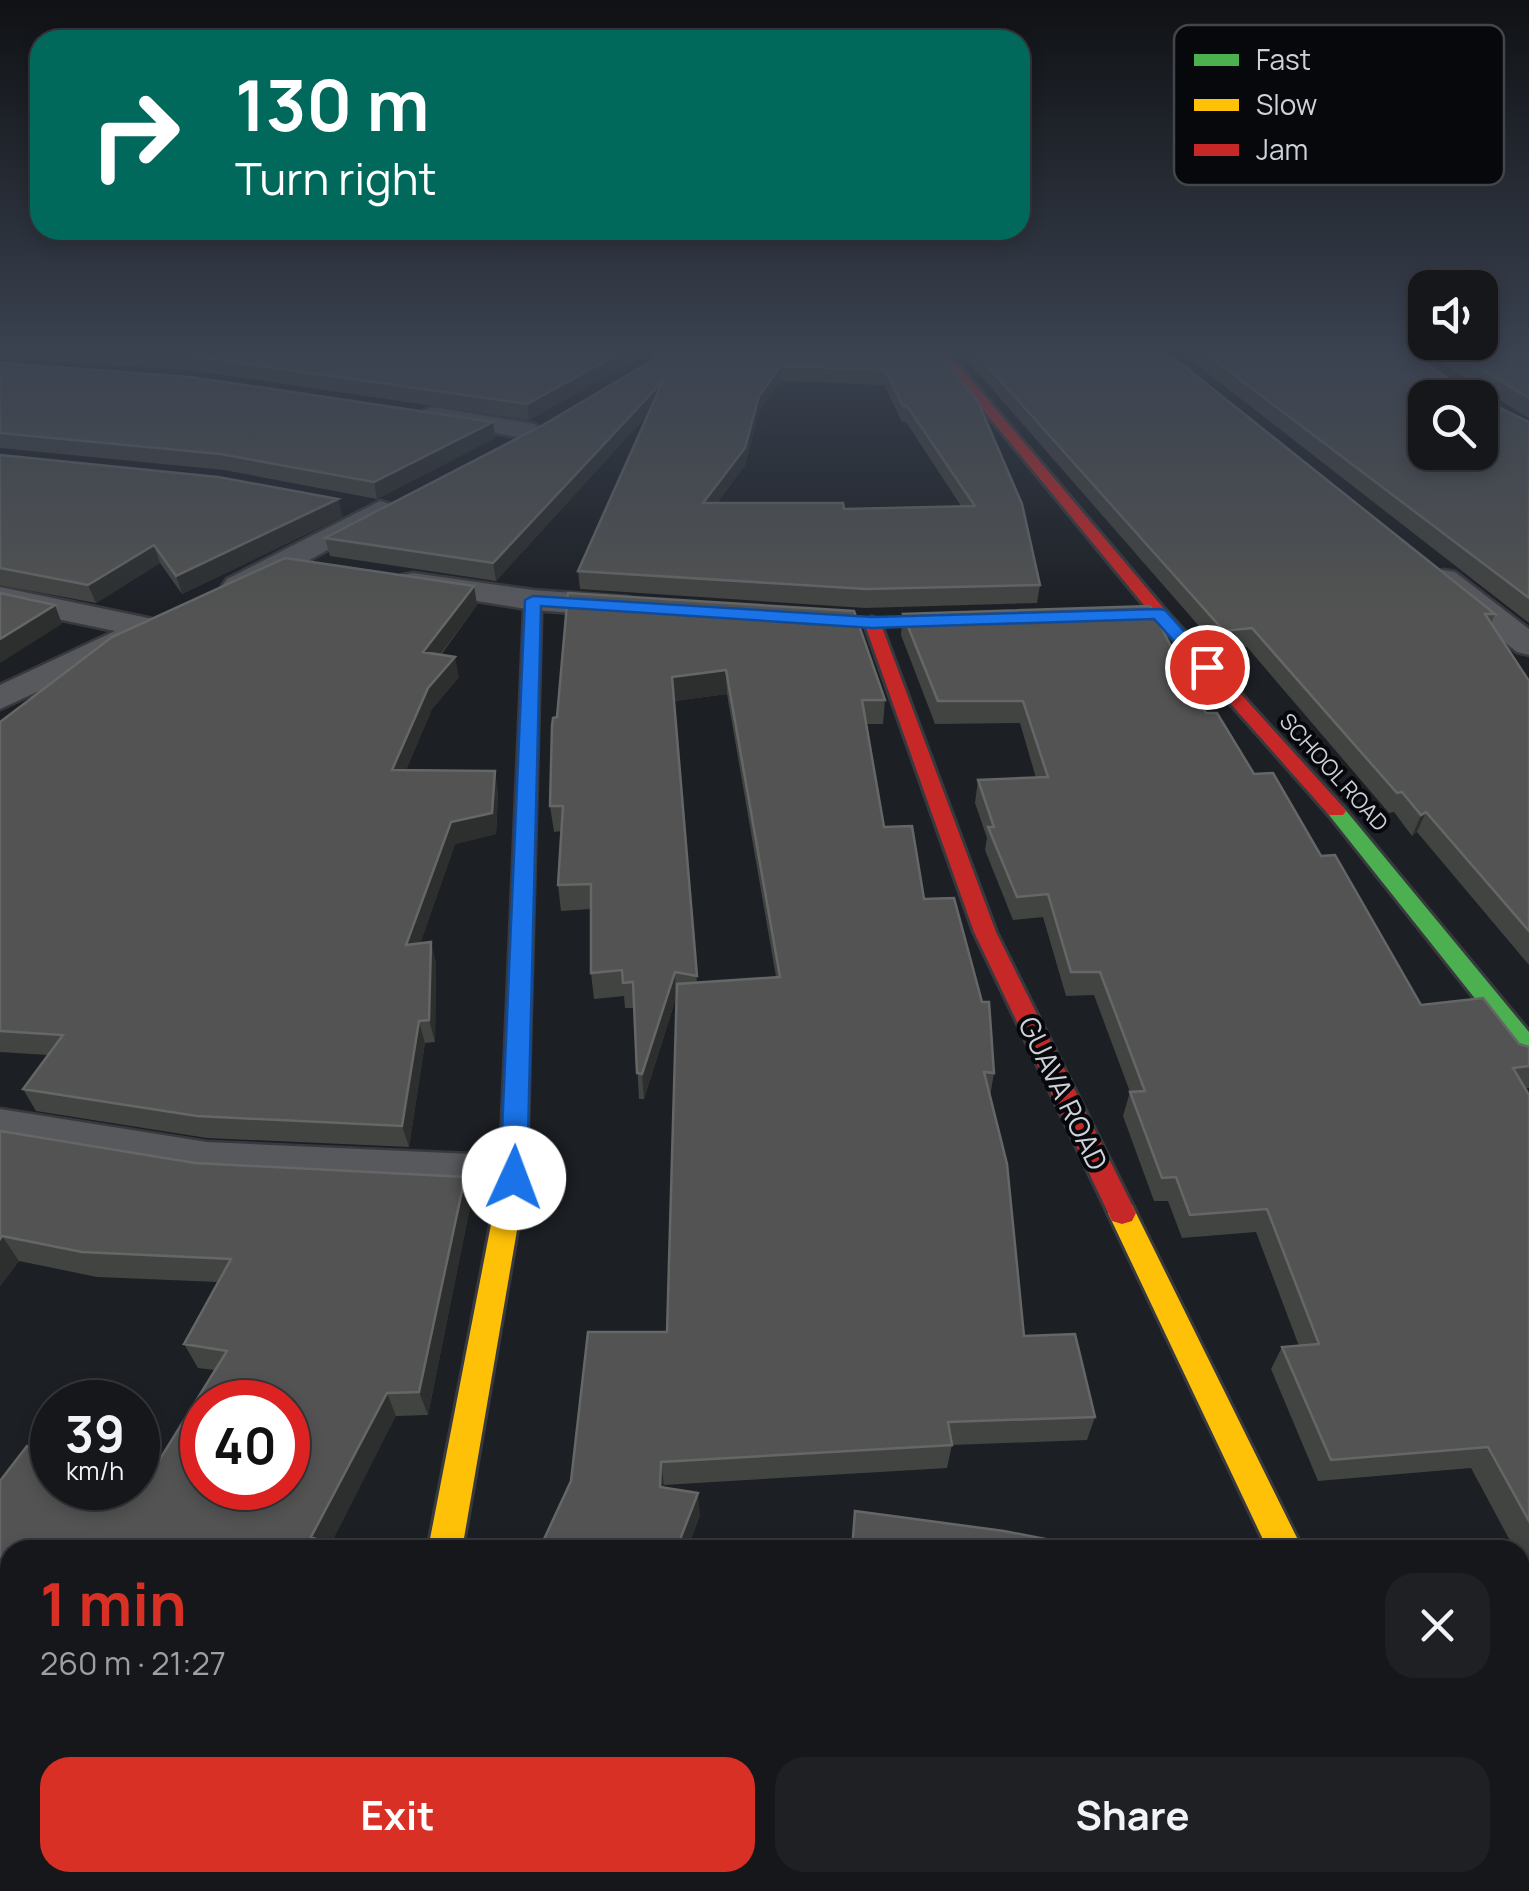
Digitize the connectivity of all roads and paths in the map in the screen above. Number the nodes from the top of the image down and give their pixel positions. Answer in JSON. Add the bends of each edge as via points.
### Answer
{"nodes":[{"id":1,"x":521,"y":438,"type":"edge"},
{"id":2,"x":1013,"y":438,"type":"edge"},
{"id":3,"x":482,"y":458,"type":"edge"},
{"id":4,"x":412,"y":494,"type":"edge"},
{"id":5,"x":339,"y":504,"type":"edge"},
{"id":6,"x":377,"y":512,"type":"junction"},
{"id":7,"x":286,"y":563,"type":"junction"},
{"id":8,"x":1426,"y":565,"type":"edge"},
{"id":9,"x":343,"y":572,"type":"edge"},
{"id":10,"x":381,"y":578,"type":"edge"},
{"id":11,"x":217,"y":596,"type":"edge"},
{"id":12,"x":0,"y":597,"type":"edge"},
{"id":13,"x":533,"y":600,"type":"junction"},
{"id":14,"x":653,"y":608,"type":"edge"},
{"id":15,"x":183,"y":612,"type":"edge"},
{"id":16,"x":1120,"y":614,"type":"edge"},
{"id":17,"x":1159,"y":614,"type":"junction"},
{"id":18,"x":832,"y":620,"type":"edge"},
{"id":19,"x":910,"y":621,"type":"edge"},
{"id":20,"x":872,"y":622,"type":"junction"},
{"id":21,"x":148,"y":628,"type":"junction"},
{"id":22,"x":1529,"y":645,"type":"edge"},
{"id":23,"x":0,"y":698,"type":"edge"},
{"id":24,"x":1529,"y":1049,"type":"edge"},
{"id":25,"x":0,"y":1129,"type":"edge"},
{"id":26,"x":514,"y":1178,"type":"junction"},
{"id":27,"x":447,"y":1540,"type":"edge"},
{"id":28,"x":1281,"y":1540,"type":"edge"}],
"edges":[{"from":1,"to":3,"type":"street"},
{"from":2,"to":17,"type":"street","name":"SCHOOL ROAD"},
{"from":4,"to":6,"type":"street"},
{"from":5,"to":6,"type":"street"},
{"from":6,"to":7,"type":"street"},
{"from":7,"to":9,"type":"street"},
{"from":7,"to":11,"type":"street"},
{"from":8,"to":22,"type":"street"},
{"from":10,"to":13,"type":"street"},
{"from":12,"to":21,"type":"street"},
{"from":13,"to":14,"type":"street"},
{"from":13,"to":26,"type":"street"},
{"from":15,"to":21,"type":"street"},
{"from":16,"to":17,"type":"street"},
{"from":17,"to":24,"type":"street","name":"SCHOOL ROAD","via":[[1375,855]]},
{"from":18,"to":20,"type":"street"},
{"from":19,"to":20,"type":"street"},
{"from":20,"to":28,"type":"street","name":"GUAVA ROAD","via":[[986,932]]},
{"from":21,"to":23,"type":"street"},
{"from":25,"to":26,"type":"street","via":[[207,1163]]},
{"from":26,"to":27,"type":"street"}]}
